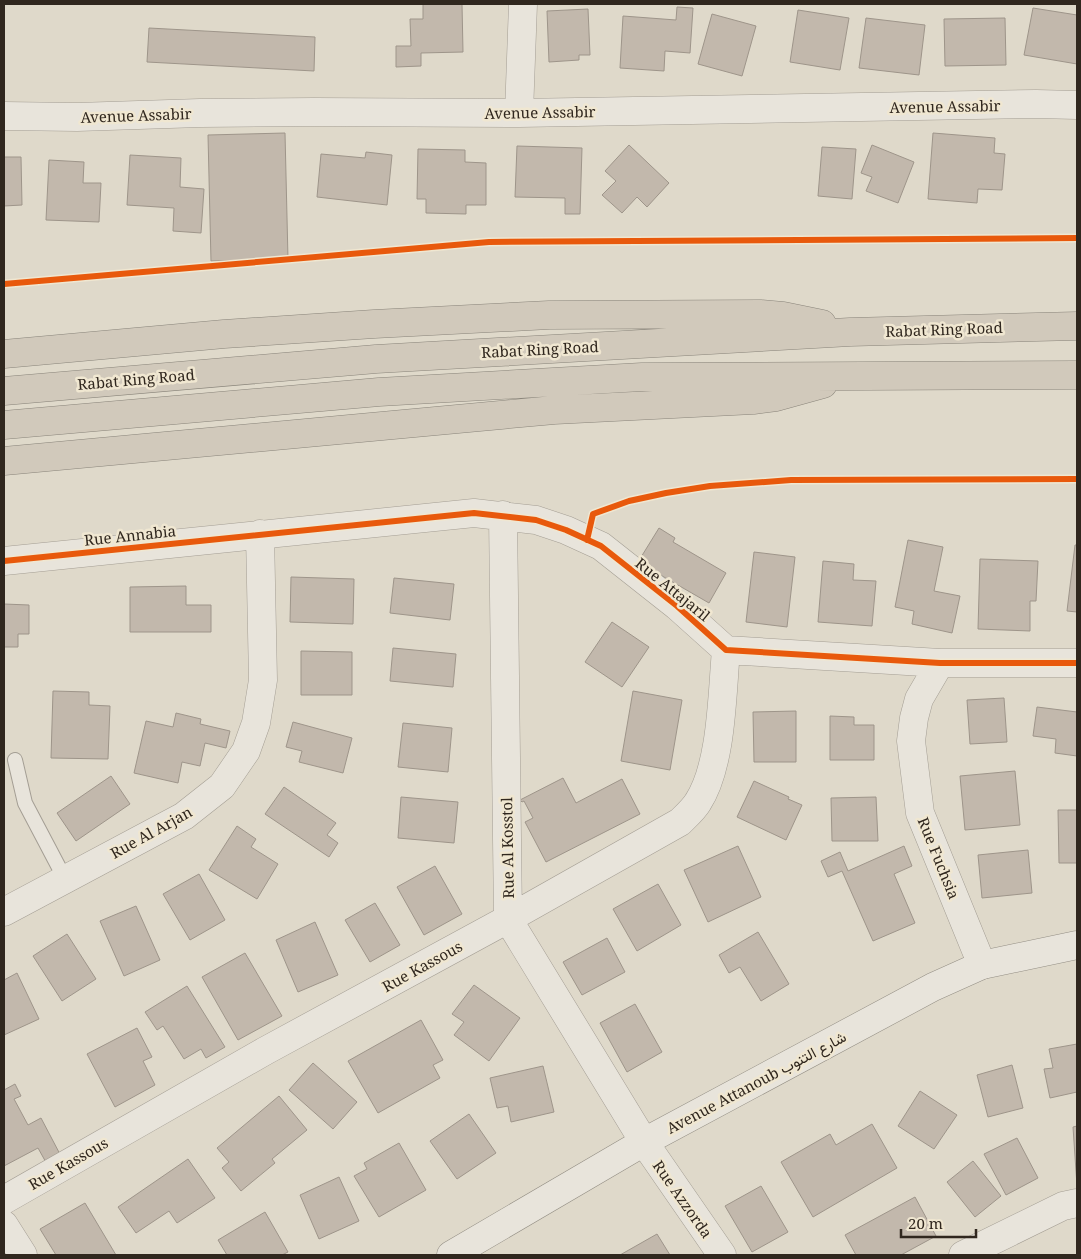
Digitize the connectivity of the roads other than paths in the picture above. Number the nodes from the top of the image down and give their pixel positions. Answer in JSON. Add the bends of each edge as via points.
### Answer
{"nodes":[{"id":1,"x":523,"y":4,"type":"edge"},
{"id":2,"x":1077,"y":105,"type":"edge"},
{"id":3,"x":519,"y":113,"type":"junction"},
{"id":4,"x":4,"y":116,"type":"edge"},
{"id":5,"x":1077,"y":326,"type":"edge"},
{"id":6,"x":850,"y":332,"type":"junction"},
{"id":7,"x":4,"y":354,"type":"edge"},
{"id":8,"x":844,"y":375,"type":"junction"},
{"id":9,"x":1077,"y":375,"type":"edge"},
{"id":10,"x":4,"y":391,"type":"edge"},
{"id":11,"x":4,"y":425,"type":"edge"},
{"id":12,"x":4,"y":461,"type":"edge"},
{"id":13,"x":503,"y":515,"type":"junction"},
{"id":14,"x":260,"y":534,"type":"junction"},
{"id":15,"x":4,"y":560,"type":"edge"},
{"id":16,"x":726,"y":650,"type":"junction"},
{"id":17,"x":1077,"y":663,"type":"edge"},
{"id":18,"x":940,"y":664,"type":"junction"},
{"id":19,"x":15,"y":760,"type":"dead end"},
{"id":20,"x":65,"y":879,"type":"junction"},
{"id":21,"x":4,"y":912,"type":"edge"},
{"id":22,"x":508,"y":919,"type":"junction"},
{"id":23,"x":1077,"y":945,"type":"edge"},
{"id":24,"x":982,"y":965,"type":"junction"},
{"id":25,"x":644,"y":1142,"type":"junction"},
{"id":26,"x":4,"y":1200,"type":"edge"},
{"id":27,"x":1077,"y":1202,"type":"edge"},
{"id":28,"x":4,"y":1225,"type":"edge"},
{"id":29,"x":23,"y":1255,"type":"edge"},
{"id":30,"x":450,"y":1255,"type":"edge"},
{"id":31,"x":722,"y":1255,"type":"edge"},
{"id":32,"x":963,"y":1255,"type":"edge"}],
"edges":[{"from":1,"to":3,"type":"street"},
{"from":2,"to":3,"type":"street","name":"Avenue Assabir"},
{"from":3,"to":4,"type":"street","name":"Avenue Assabir"},
{"from":5,"to":6,"type":"highway","name":"Rabat Ring Road"},
{"from":6,"to":7,"type":"highway","via":[[806,320],[760,314],[548,315],[224,334]]},
{"from":6,"to":10,"type":"highway","name":"Rabat Ring Road","via":[[376,359]]},
{"from":8,"to":9,"type":"highway"},
{"from":8,"to":11,"type":"highway","via":[[642,376],[321,397]]},
{"from":8,"to":12,"type":"highway","via":[[800,391],[753,400],[554,410]]},
{"from":13,"to":14,"type":"street","name":"Rue Attajaril","via":[[474,513]]},
{"from":13,"to":16,"type":"street","name":"Rue Attajaril","via":[[536,520],[601,546]]},
{"from":13,"to":22,"type":"street","name":"Rue Al Kosstol"},
{"from":14,"to":15,"type":"street","name":"Rue Annabia"},
{"from":14,"to":20,"type":"street","name":"Rue Al Arjan","via":[[263,680],[256,723],[246,751],[222,786],[184,816]]},
{"from":16,"to":18,"type":"street"},
{"from":16,"to":22,"type":"street","name":"Rue Kassous","via":[[717,744],[710,779],[698,803],[680,822]]},
{"from":17,"to":18,"type":"street"},
{"from":18,"to":24,"type":"street","name":"Rue Fuchsia","via":[[919,699],[914,718],[911,741],[920,813]]},
{"from":19,"to":20,"type":"lane","via":[[26,803]]},
{"from":20,"to":21,"type":"street","name":"Rue Al Arjan"},
{"from":22,"to":25,"type":"street","name":"Rue Al Kosstol"},
{"from":22,"to":26,"type":"street","name":"Rue Kassous"},
{"from":23,"to":24,"type":"street","name":"Avenue Attanoub شارع التنوب"},
{"from":24,"to":25,"type":"street","name":"Avenue Attanoub شارع التنوب","via":[[933,987]]},
{"from":25,"to":30,"type":"street","name":"Avenue Attanoub شارع التنوب"},
{"from":25,"to":31,"type":"street","name":"Rue Azzorda"},
{"from":27,"to":32,"type":"street"},
{"from":28,"to":29,"type":"street"}]}
